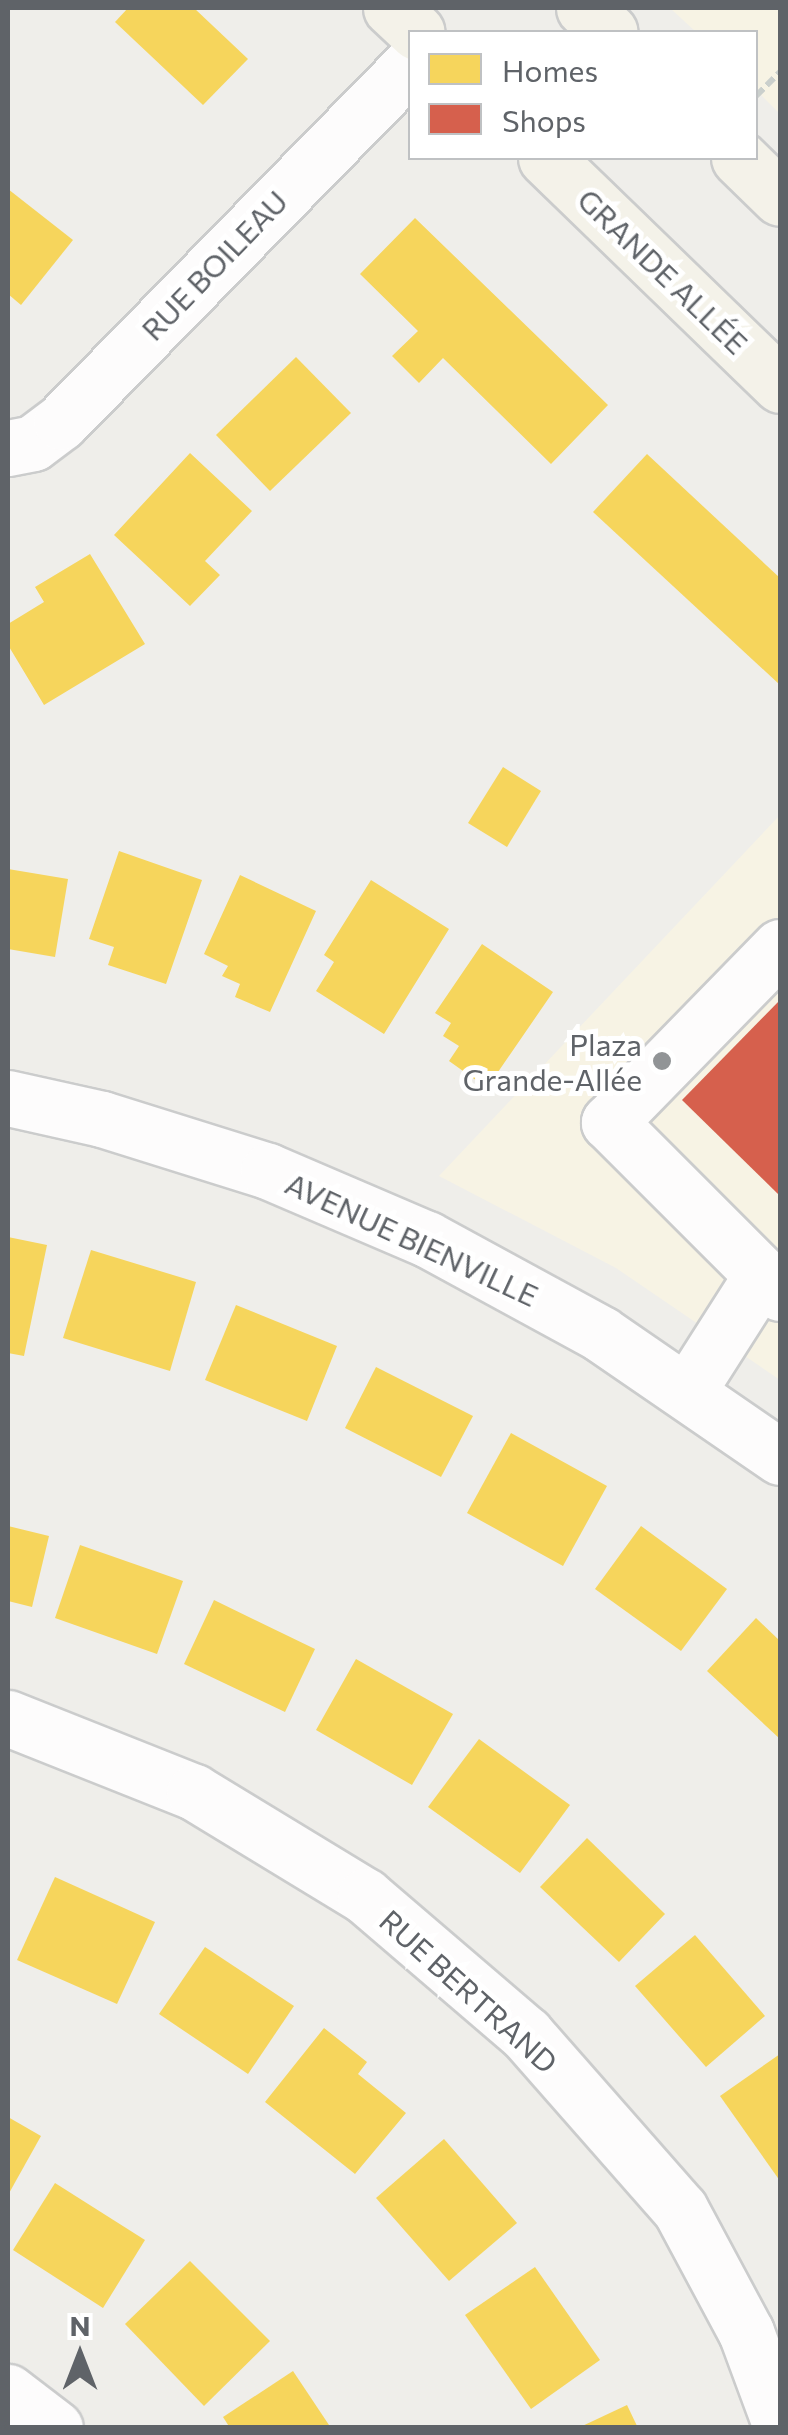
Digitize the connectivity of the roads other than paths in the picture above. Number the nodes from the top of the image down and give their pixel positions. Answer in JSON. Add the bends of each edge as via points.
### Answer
{"nodes":[{"id":1,"x":390,"y":8,"type":"edge"},
{"id":2,"x":584,"y":8,"type":"edge"},
{"id":3,"x":414,"y":30,"type":"edge"},
{"id":4,"x":608,"y":30,"type":"edge"},
{"id":5,"x":408,"y":66,"type":"edge"},
{"id":6,"x":548,"y":160,"type":"edge"},
{"id":7,"x":741,"y":160,"type":"edge"},
{"id":8,"x":780,"y":198,"type":"edge"},
{"id":9,"x":780,"y":385,"type":"edge"},
{"id":10,"x":8,"y":448,"type":"edge"},
{"id":11,"x":780,"y":947,"type":"edge"},
{"id":12,"x":8,"y":1098,"type":"edge"},
{"id":13,"x":771,"y":1284,"type":"edge"},
{"id":14,"x":690,"y":1389,"type":"junction"},
{"id":15,"x":780,"y":1458,"type":"edge"},
{"id":16,"x":8,"y":1718,"type":"edge"},
{"id":17,"x":8,"y":2392,"type":"edge"},
{"id":18,"x":780,"y":2424,"type":"edge"},
{"id":19,"x":55,"y":2428,"type":"edge"}],
"edges":[{"from":1,"to":3,"type":"main road"},
{"from":2,"to":4,"type":"main road"},
{"from":5,"to":10,"type":"street","name":"RUE BOILEAU","via":[[61,422],[33,443]]},
{"from":6,"to":9,"type":"main road","name":"GRANDE ALLÉE"},
{"from":7,"to":8,"type":"main road"},
{"from":11,"to":13,"type":"street","via":[[609,1122]]},
{"from":12,"to":14,"type":"street","name":"AVENUE BIENVILLE","via":[[136,1129],[322,1192],[540,1298]]},
{"from":13,"to":14,"type":"street"},
{"from":14,"to":15,"type":"street","name":"AVENUE BIENVILLE"},
{"from":16,"to":18,"type":"street","name":"RUE BERTRAND","via":[[194,1792],[334,1877],[526,2034],[680,2209],[746,2332]]},
{"from":17,"to":19,"type":"street"}]}
